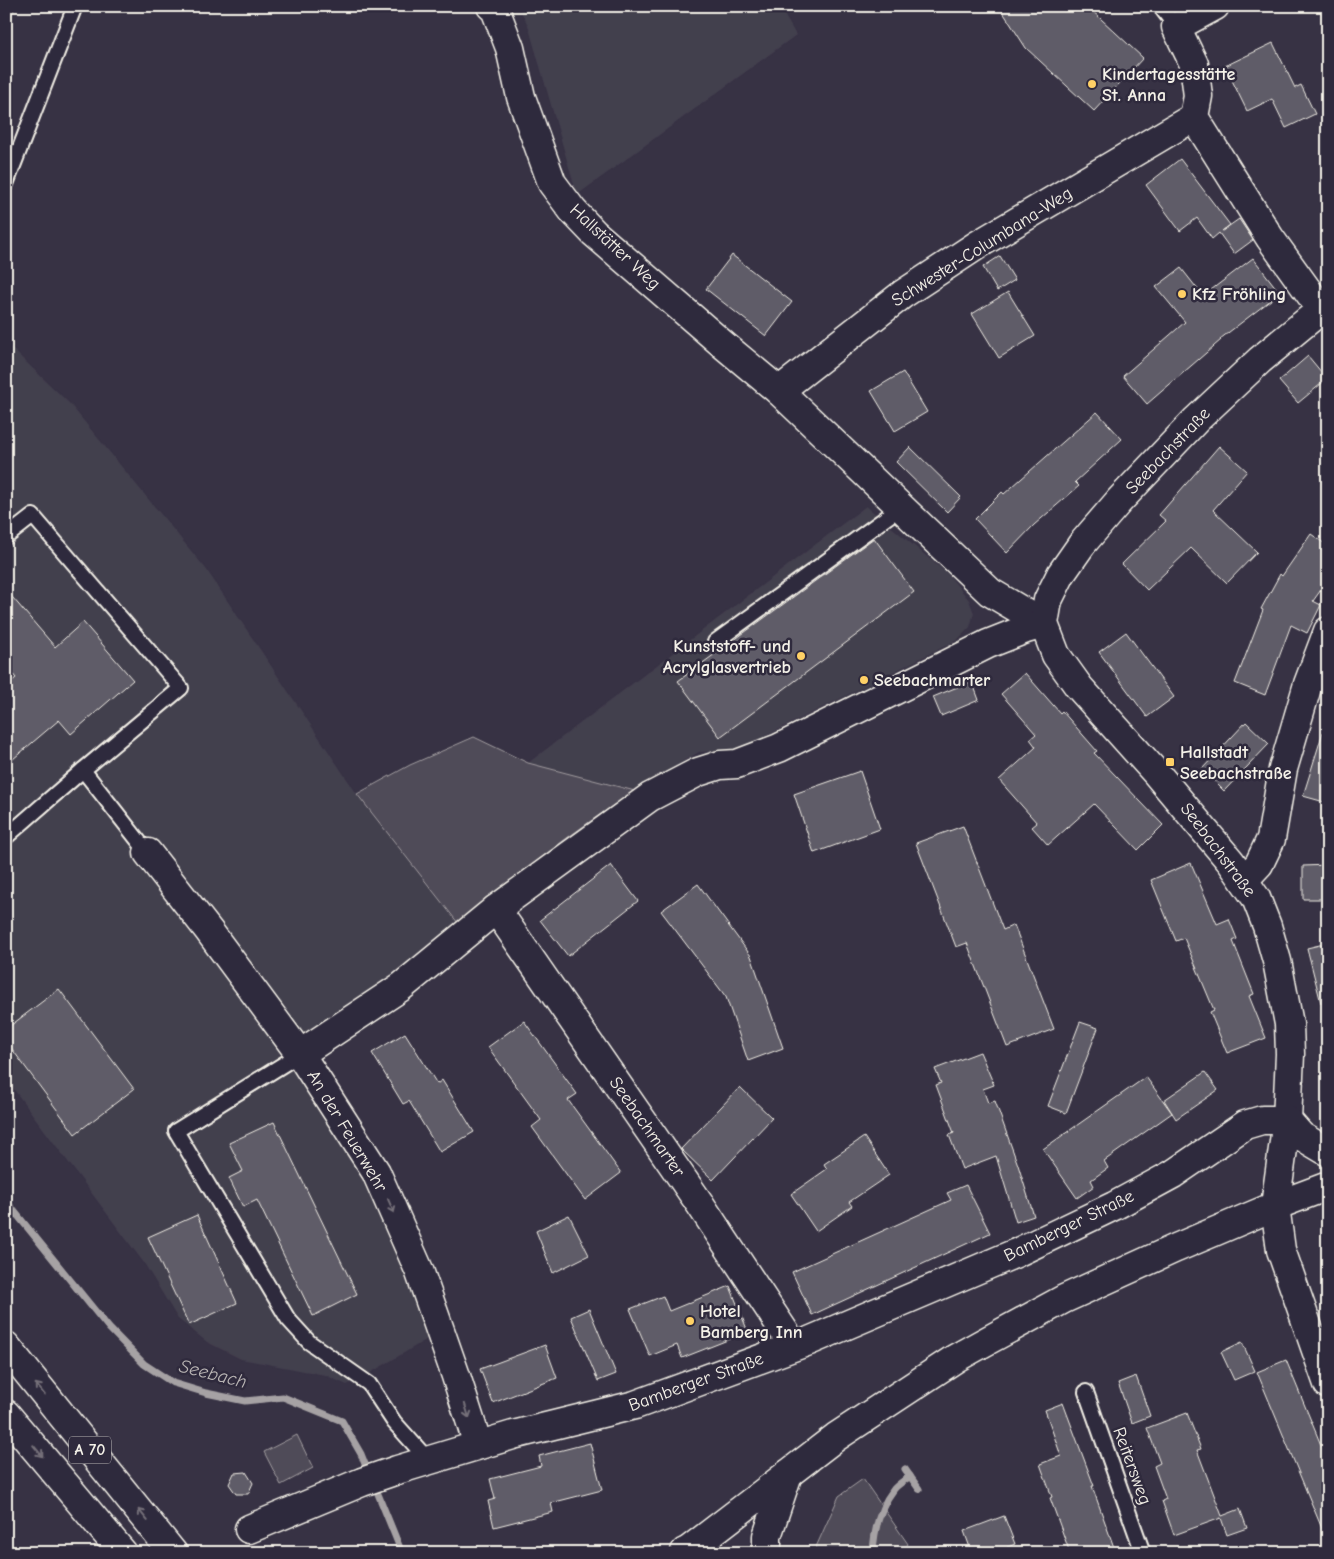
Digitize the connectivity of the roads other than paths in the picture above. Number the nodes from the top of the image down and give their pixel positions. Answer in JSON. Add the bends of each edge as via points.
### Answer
{"nodes":[{"id":1,"x":75,"y":6,"type":"edge"},
{"id":2,"x":491,"y":6,"type":"edge"},
{"id":3,"x":1215,"y":6,"type":"edge"},
{"id":4,"x":1168,"y":17,"type":"edge"},
{"id":5,"x":1194,"y":117,"type":"junction"},
{"id":6,"x":6,"y":184,"type":"edge"},
{"id":7,"x":1324,"y":307,"type":"edge"},
{"id":8,"x":779,"y":390,"type":"junction"},
{"id":9,"x":901,"y":507,"type":"junction"},
{"id":10,"x":6,"y":537,"type":"edge"},
{"id":11,"x":1044,"y":624,"type":"junction"},
{"id":12,"x":1328,"y":631,"type":"edge"},
{"id":13,"x":716,"y":642,"type":"dead end"},
{"id":14,"x":83,"y":770,"type":"junction"},
{"id":15,"x":6,"y":837,"type":"edge"},
{"id":16,"x":148,"y":853,"type":"joint"},
{"id":17,"x":1244,"y":880,"type":"junction"},
{"id":18,"x":496,"y":909,"type":"junction"},
{"id":19,"x":300,"y":1054,"type":"junction"},
{"id":20,"x":1287,"y":1120,"type":"junction"},
{"id":21,"x":1328,"y":1152,"type":"edge"},
{"id":22,"x":1328,"y":1186,"type":"edge"},
{"id":23,"x":1275,"y":1206,"type":"junction"},
{"id":24,"x":6,"y":1346,"type":"edge"},
{"id":25,"x":794,"y":1346,"type":"junction"},
{"id":26,"x":1328,"y":1384,"type":"edge"},
{"id":27,"x":1086,"y":1392,"type":"dead end"},
{"id":28,"x":6,"y":1414,"type":"edge"},
{"id":29,"x":478,"y":1445,"type":"junction"},
{"id":30,"x":429,"y":1461,"type":"junction"},
{"id":31,"x":788,"y":1474,"type":"junction"},
{"id":32,"x":249,"y":1530,"type":"dead end"},
{"id":33,"x":123,"y":1553,"type":"edge"},
{"id":34,"x":173,"y":1553,"type":"edge"},
{"id":35,"x":685,"y":1553,"type":"edge"},
{"id":36,"x":767,"y":1553,"type":"edge"},
{"id":37,"x":1143,"y":1553,"type":"edge"}],
"edges":[{"from":1,"to":6,"type":"lane"},
{"from":2,"to":8,"type":"main road","name":"Hallstätter Weg","via":[[510,48],[521,97],[552,183],[573,211],[594,233]]},
{"from":3,"to":4,"type":"main road"},
{"from":4,"to":5,"type":"main road","via":[[1194,64],[1198,96]]},
{"from":5,"to":7,"type":"main road","via":[[1270,238]]},
{"from":5,"to":8,"type":"main road","name":"Schwester-Columbana-Weg","via":[[979,244],[903,294]]},
{"from":7,"to":11,"type":"main road","name":"Seebachstraße","via":[[1260,360],[1119,501],[1061,574],[1048,600]]},
{"from":8,"to":9,"type":"main road"},
{"from":9,"to":11,"type":"main road","via":[[990,592]]},
{"from":9,"to":13,"type":"lane"},
{"from":10,"to":14,"type":"lane","via":[[33,516],[181,688]]},
{"from":11,"to":17,"type":"main road","name":"Seebachstraße","via":[[1056,655],[1079,687],[1200,823]]},
{"from":11,"to":18,"type":"main road","via":[[988,644],[779,748],[737,764],[698,772],[669,786]]},
{"from":12,"to":17,"type":"main road","via":[[1308,684],[1283,770],[1271,839],[1259,864]]},
{"from":14,"to":15,"type":"lane"},
{"from":14,"to":16,"type":"lane"},
{"from":16,"to":19,"type":"main road","name":"An der Feuerwehr"},
{"from":17,"to":20,"type":"main road","name":"Seebachstraße","via":[[1256,898],[1267,926],[1289,1024]]},
{"from":18,"to":19,"type":"main road","via":[[401,987]]},
{"from":18,"to":25,"type":"main road","name":"Seebachmarter"},
{"from":19,"to":29,"type":"main road","name":"An der Feuerwehr","one_way":true,"via":[[376,1172],[419,1270]]},
{"from":19,"to":30,"type":"lane","via":[[176,1131],[288,1319],[309,1342],[369,1384],[394,1422]]},
{"from":20,"to":21,"type":"main road","via":[[1302,1136]]},
{"from":20,"to":23,"type":"main road","name":"Seebachstraße"},
{"from":20,"to":25,"type":"main road","name":"Bamberger Straße","via":[[1262,1120],[1246,1125],[1173,1174],[1070,1228],[955,1280]]},
{"from":22,"to":23,"type":"main road"},
{"from":23,"to":26,"type":"main road","name":"Seebachstraße","via":[[1281,1250]]},
{"from":23,"to":31,"type":"main road","via":[[1064,1300],[956,1358],[836,1437]]},
{"from":34,"to":24,"type":"main road","number":"A 70","one_way":true},
{"from":25,"to":29,"type":"main road","name":"Bamberger Straße","via":[[635,1405]]},
{"from":27,"to":37,"type":"lane","name":"Reitersweg"},
{"from":28,"to":33,"type":"main road","number":"A 70","one_way":true},
{"from":29,"to":30,"type":"main road","name":"Bamberger Straße"},
{"from":30,"to":32,"type":"main road","name":"Bamberger Straße","via":[[373,1478]]},
{"from":31,"to":35,"type":"main road"},
{"from":31,"to":36,"type":"main road","via":[[767,1536]]}]}
